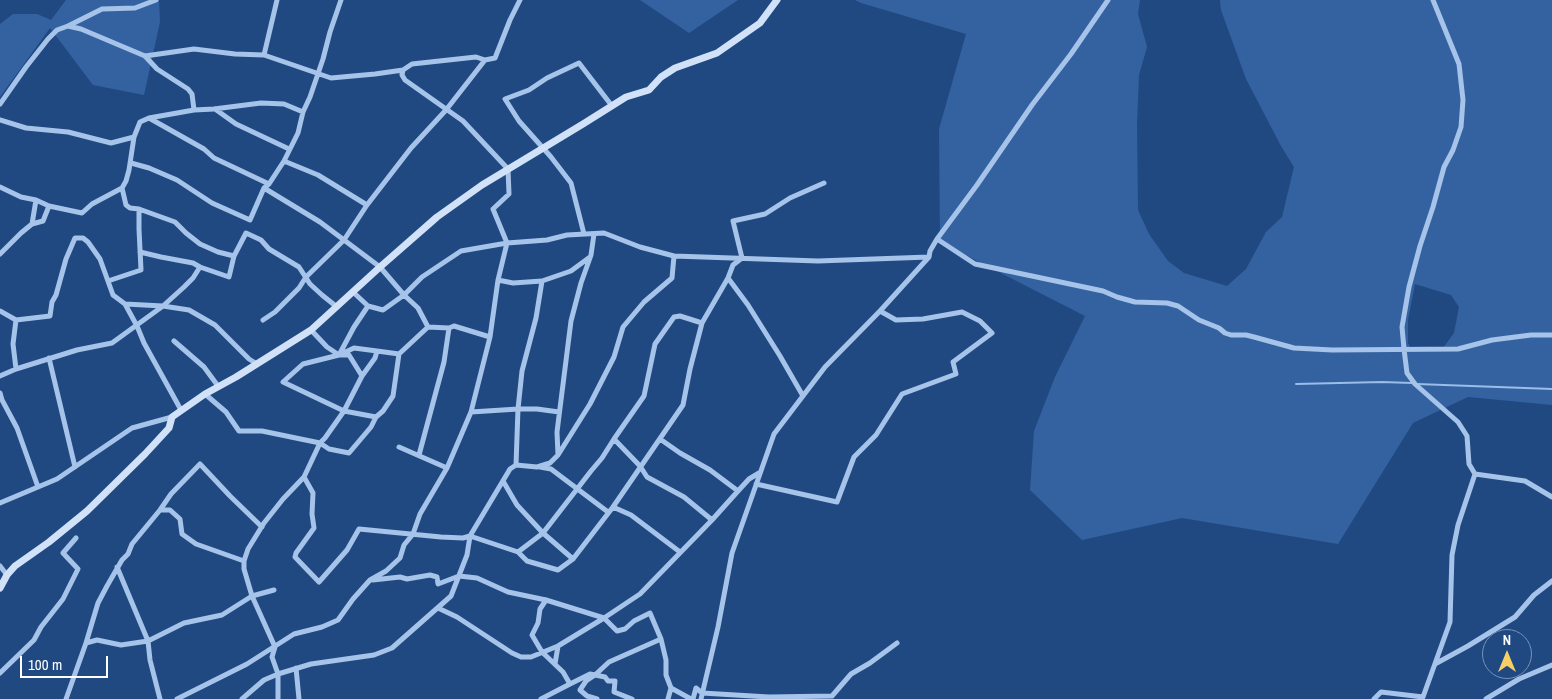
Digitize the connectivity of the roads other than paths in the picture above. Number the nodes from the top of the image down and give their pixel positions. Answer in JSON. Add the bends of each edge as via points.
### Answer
{"nodes":[{"id":1,"x":156,"y":0,"type":"edge"},
{"id":2,"x":277,"y":0,"type":"edge"},
{"id":3,"x":341,"y":0,"type":"edge"},
{"id":4,"x":520,"y":0,"type":"edge"},
{"id":5,"x":777,"y":0,"type":"edge"},
{"id":6,"x":1108,"y":0,"type":"edge"},
{"id":7,"x":1433,"y":0,"type":"edge"},
{"id":8,"x":68,"y":26,"type":"junction"},
{"id":9,"x":264,"y":55,"type":"junction"},
{"id":10,"x":145,"y":56,"type":"junction"},
{"id":11,"x":485,"y":60,"type":"junction"},
{"id":12,"x":403,"y":70,"type":"junction"},
{"id":13,"x":318,"y":72,"type":"junction"},
{"id":14,"x":0,"y":104,"type":"edge"},
{"id":15,"x":612,"y":106,"type":"junction"},
{"id":16,"x":214,"y":109,"type":"junction"},
{"id":17,"x":194,"y":110,"type":"junction"},
{"id":18,"x":446,"y":110,"type":"junction"},
{"id":19,"x":303,"y":112,"type":"junction"},
{"id":20,"x":149,"y":118,"type":"junction"},
{"id":21,"x":0,"y":120,"type":"edge"},
{"id":22,"x":134,"y":137,"type":"junction"},
{"id":23,"x":543,"y":148,"type":"junction"},
{"id":24,"x":289,"y":149,"type":"junction"},
{"id":25,"x":284,"y":161,"type":"junction"},
{"id":26,"x":130,"y":163,"type":"junction"},
{"id":27,"x":508,"y":169,"type":"junction"},
{"id":28,"x":824,"y":183,"type":"dead end"},
{"id":29,"x":269,"y":184,"type":"junction"},
{"id":30,"x":0,"y":187,"type":"edge"},
{"id":31,"x":122,"y":188,"type":"junction"},
{"id":32,"x":264,"y":188,"type":"junction"},
{"id":33,"x":36,"y":200,"type":"junction"},
{"id":34,"x":367,"y":205,"type":"junction"},
{"id":35,"x":49,"y":206,"type":"junction"},
{"id":36,"x":139,"y":209,"type":"junction"},
{"id":37,"x":32,"y":224,"type":"junction"},
{"id":38,"x":584,"y":234,"type":"junction"},
{"id":39,"x":594,"y":234,"type":"junction"},
{"id":40,"x":937,"y":239,"type":"junction"},
{"id":41,"x":344,"y":240,"type":"junction"},
{"id":42,"x":507,"y":243,"type":"junction"},
{"id":43,"x":140,"y":252,"type":"junction"},
{"id":44,"x":0,"y":254,"type":"edge"},
{"id":45,"x":234,"y":256,"type":"junction"},
{"id":46,"x":592,"y":256,"type":"junction"},
{"id":47,"x":674,"y":256,"type":"junction"},
{"id":48,"x":929,"y":257,"type":"junction"},
{"id":49,"x":742,"y":258,"type":"junction"},
{"id":50,"x":380,"y":266,"type":"junction"},
{"id":51,"x":200,"y":267,"type":"junction"},
{"id":52,"x":306,"y":277,"type":"junction"},
{"id":53,"x":728,"y":278,"type":"junction"},
{"id":54,"x":498,"y":280,"type":"junction"},
{"id":55,"x":108,"y":281,"type":"junction"},
{"id":56,"x":542,"y":281,"type":"junction"},
{"id":57,"x":353,"y":292,"type":"junction"},
{"id":58,"x":404,"y":295,"type":"junction"},
{"id":59,"x":125,"y":304,"type":"junction"},
{"id":60,"x":163,"y":306,"type":"junction"},
{"id":61,"x":368,"y":306,"type":"junction"},
{"id":62,"x":337,"y":307,"type":"junction"},
{"id":63,"x":0,"y":310,"type":"edge"},
{"id":64,"x":880,"y":311,"type":"junction"},
{"id":65,"x":16,"y":320,"type":"junction"},
{"id":66,"x":263,"y":320,"type":"dead end"},
{"id":67,"x":702,"y":323,"type":"junction"},
{"id":68,"x":137,"y":326,"type":"junction"},
{"id":69,"x":428,"y":327,"type":"junction"},
{"id":70,"x":449,"y":328,"type":"junction"},
{"id":71,"x":310,"y":330,"type":"junction"},
{"id":72,"x":1552,"y":335,"type":"edge"},
{"id":73,"x":490,"y":337,"type":"junction"},
{"id":74,"x":174,"y":341,"type":"dead end"},
{"id":75,"x":1404,"y":350,"type":"junction"},
{"id":76,"x":377,"y":352,"type":"junction"},
{"id":77,"x":399,"y":354,"type":"junction"},
{"id":78,"x":339,"y":355,"type":"junction"},
{"id":79,"x":49,"y":358,"type":"junction"},
{"id":80,"x":257,"y":364,"type":"junction"},
{"id":81,"x":16,"y":369,"type":"junction"},
{"id":82,"x":0,"y":376,"type":"edge"},
{"id":83,"x":362,"y":376,"type":"junction"},
{"id":84,"x":218,"y":386,"type":"junction"},
{"id":85,"x":0,"y":393,"type":"edge"},
{"id":86,"x":205,"y":394,"type":"junction"},
{"id":87,"x":803,"y":396,"type":"junction"},
{"id":88,"x":518,"y":409,"type":"junction"},
{"id":89,"x":181,"y":410,"type":"junction"},
{"id":90,"x":344,"y":411,"type":"junction"},
{"id":91,"x":471,"y":412,"type":"junction"},
{"id":92,"x":559,"y":412,"type":"junction"},
{"id":93,"x":172,"y":417,"type":"junction"},
{"id":94,"x":376,"y":417,"type":"junction"},
{"id":95,"x":660,"y":439,"type":"junction"},
{"id":96,"x":614,"y":440,"type":"junction"},
{"id":97,"x":320,"y":443,"type":"junction"},
{"id":98,"x":399,"y":447,"type":"dead end"},
{"id":99,"x":419,"y":455,"type":"junction"},
{"id":100,"x":558,"y":455,"type":"junction"},
{"id":101,"x":516,"y":465,"type":"junction"},
{"id":102,"x":640,"y":466,"type":"junction"},
{"id":103,"x":76,"y":467,"type":"junction"},
{"id":104,"x":537,"y":467,"type":"junction"},
{"id":105,"x":447,"y":468,"type":"junction"},
{"id":106,"x":759,"y":473,"type":"junction"},
{"id":107,"x":1475,"y":474,"type":"junction"},
{"id":108,"x":304,"y":477,"type":"junction"},
{"id":109,"x":503,"y":481,"type":"junction"},
{"id":110,"x":756,"y":484,"type":"junction"},
{"id":111,"x":38,"y":487,"type":"junction"},
{"id":112,"x":578,"y":489,"type":"junction"},
{"id":113,"x":738,"y":491,"type":"junction"},
{"id":114,"x":1552,"y":497,"type":"edge"},
{"id":115,"x":0,"y":503,"type":"edge"},
{"id":116,"x":613,"y":507,"type":"junction"},
{"id":117,"x":160,"y":510,"type":"junction"},
{"id":118,"x":608,"y":512,"type":"junction"},
{"id":119,"x":712,"y":520,"type":"junction"},
{"id":120,"x":262,"y":527,"type":"junction"},
{"id":121,"x":543,"y":533,"type":"junction"},
{"id":122,"x":413,"y":534,"type":"junction"},
{"id":123,"x":470,"y":536,"type":"junction"},
{"id":124,"x":76,"y":538,"type":"dead end"},
{"id":125,"x":518,"y":552,"type":"junction"},
{"id":126,"x":680,"y":552,"type":"junction"},
{"id":127,"x":574,"y":559,"type":"junction"},
{"id":128,"x":244,"y":562,"type":"junction"},
{"id":129,"x":0,"y":566,"type":"edge"},
{"id":130,"x":117,"y":568,"type":"junction"},
{"id":131,"x":7,"y":575,"type":"junction"},
{"id":132,"x":458,"y":576,"type":"junction"},
{"id":133,"x":370,"y":580,"type":"junction"},
{"id":134,"x":1552,"y":581,"type":"edge"},
{"id":135,"x":0,"y":588,"type":"edge"},
{"id":136,"x":274,"y":590,"type":"dead end"},
{"id":137,"x":252,"y":596,"type":"junction"},
{"id":138,"x":546,"y":600,"type":"junction"},
{"id":139,"x":438,"y":608,"type":"junction"},
{"id":140,"x":604,"y":618,"type":"junction"},
{"id":141,"x":661,"y":639,"type":"junction"},
{"id":142,"x":148,"y":641,"type":"junction"},
{"id":143,"x":897,"y":642,"type":"dead end"},
{"id":144,"x":86,"y":643,"type":"junction"},
{"id":145,"x":558,"y":646,"type":"junction"},
{"id":146,"x":275,"y":647,"type":"junction"},
{"id":147,"x":542,"y":652,"type":"junction"},
{"id":148,"x":555,"y":664,"type":"junction"},
{"id":149,"x":1435,"y":664,"type":"junction"},
{"id":150,"x":1552,"y":665,"type":"edge"},
{"id":151,"x":296,"y":668,"type":"junction"},
{"id":152,"x":0,"y":673,"type":"edge"},
{"id":153,"x":278,"y":674,"type":"junction"},
{"id":154,"x":595,"y":675,"type":"junction"},
{"id":155,"x":570,"y":684,"type":"junction"},
{"id":156,"x":672,"y":688,"type":"junction"},
{"id":157,"x":254,"y":690,"type":"junction"},
{"id":158,"x":701,"y":696,"type":"edge"},
{"id":159,"x":1422,"y":698,"type":"edge"},
{"id":160,"x":66,"y":699,"type":"edge"},
{"id":161,"x":160,"y":699,"type":"edge"},
{"id":162,"x":177,"y":699,"type":"edge"},
{"id":163,"x":242,"y":699,"type":"edge"},
{"id":164,"x":254,"y":699,"type":"edge"},
{"id":165,"x":278,"y":699,"type":"edge"},
{"id":166,"x":299,"y":699,"type":"edge"},
{"id":167,"x":541,"y":699,"type":"edge"},
{"id":168,"x":597,"y":699,"type":"edge"},
{"id":169,"x":632,"y":699,"type":"edge"},
{"id":170,"x":668,"y":699,"type":"edge"},
{"id":171,"x":692,"y":699,"type":"edge"},
{"id":172,"x":1374,"y":699,"type":"edge"},
{"id":173,"x":1486,"y":699,"type":"edge"}],
"edges":[{"from":1,"to":8,"type":"street","via":[[135,8],[102,9]]},
{"from":2,"to":9,"type":"street"},
{"from":3,"to":13,"type":"street"},
{"from":4,"to":11,"type":"street","via":[[495,58]]},
{"from":5,"to":15,"type":"street","via":[[760,23],[717,53],[675,68],[649,90],[626,97]]},
{"from":6,"to":40,"type":"street"},
{"from":7,"to":75,"type":"street","via":[[1459,64],[1463,100],[1461,128],[1444,167],[1409,287],[1402,327]]},
{"from":8,"to":10,"type":"street"},
{"from":8,"to":14,"type":"street","via":[[57,30],[48,39]]},
{"from":9,"to":10,"type":"street","via":[[194,50]]},
{"from":9,"to":13,"type":"street"},
{"from":10,"to":17,"type":"street","via":[[157,69],[188,88]]},
{"from":11,"to":12,"type":"street","via":[[476,57],[412,64]]},
{"from":11,"to":18,"type":"street"},
{"from":12,"to":13,"type":"street","via":[[331,78]]},
{"from":12,"to":18,"type":"street","via":[[405,80]]},
{"from":13,"to":19,"type":"street"},
{"from":15,"to":23,"type":"street"},
{"from":15,"to":23,"type":"street","via":[[579,63],[505,99]]},
{"from":16,"to":17,"type":"street"},
{"from":16,"to":19,"type":"street","via":[[261,103],[284,104]]},
{"from":16,"to":24,"type":"street","via":[[236,124]]},
{"from":17,"to":20,"type":"street"},
{"from":18,"to":27,"type":"street","via":[[463,121]]},
{"from":18,"to":34,"type":"street","via":[[411,148]]},
{"from":19,"to":24,"type":"street","via":[[298,133]]},
{"from":20,"to":22,"type":"street","via":[[140,122]]},
{"from":20,"to":29,"type":"street","via":[[214,158]]},
{"from":21,"to":22,"type":"street","via":[[26,128],[68,132],[111,144]]},
{"from":22,"to":26,"type":"street"},
{"from":23,"to":27,"type":"street"},
{"from":23,"to":38,"type":"street","via":[[571,183]]},
{"from":24,"to":25,"type":"street"},
{"from":25,"to":29,"type":"street"},
{"from":25,"to":34,"type":"street","via":[[318,175]]},
{"from":26,"to":31,"type":"street"},
{"from":26,"to":32,"type":"street","via":[[177,180],[212,203],[250,220]]},
{"from":27,"to":42,"type":"street","via":[[509,194],[493,209]]},
{"from":27,"to":50,"type":"street","via":[[437,217]]},
{"from":28,"to":49,"type":"street","via":[[790,198],[765,214],[732,221]]},
{"from":29,"to":32,"type":"street"},
{"from":30,"to":33,"type":"street","via":[[20,197]]},
{"from":31,"to":35,"type":"street","via":[[82,213]]},
{"from":31,"to":36,"type":"street","via":[[126,205]]},
{"from":32,"to":41,"type":"street"},
{"from":33,"to":35,"type":"street"},
{"from":33,"to":37,"type":"street"},
{"from":34,"to":41,"type":"street"},
{"from":35,"to":37,"type":"street","via":[[43,221]]},
{"from":36,"to":43,"type":"street"},
{"from":36,"to":45,"type":"street","via":[[175,222],[206,246]]},
{"from":37,"to":44,"type":"street"},
{"from":38,"to":39,"type":"street"},
{"from":38,"to":42,"type":"street"},
{"from":39,"to":46,"type":"street"},
{"from":39,"to":47,"type":"street","via":[[604,234]]},
{"from":40,"to":48,"type":"street"},
{"from":40,"to":75,"type":"street","via":[[975,264],[1103,291],[1135,302],[1178,306],[1231,336],[1246,335],[1294,348]]},
{"from":41,"to":50,"type":"street"},
{"from":41,"to":52,"type":"street"},
{"from":42,"to":54,"type":"street"},
{"from":42,"to":58,"type":"street","via":[[461,251],[422,277]]},
{"from":43,"to":51,"type":"street"},
{"from":43,"to":55,"type":"street","via":[[141,270]]},
{"from":45,"to":51,"type":"street","via":[[229,277]]},
{"from":45,"to":52,"type":"street","via":[[246,233],[299,266]]},
{"from":46,"to":56,"type":"street","via":[[571,271]]},
{"from":46,"to":92,"type":"street","via":[[571,321]]},
{"from":47,"to":49,"type":"street"},
{"from":47,"to":100,"type":"street","via":[[672,278],[644,302],[623,327],[614,357]]},
{"from":48,"to":49,"type":"street","via":[[818,261]]},
{"from":48,"to":64,"type":"street"},
{"from":49,"to":53,"type":"street","via":[[733,265]]},
{"from":50,"to":57,"type":"street"},
{"from":50,"to":58,"type":"street"},
{"from":51,"to":60,"type":"street","via":[[184,288]]},
{"from":52,"to":62,"type":"street"},
{"from":52,"to":66,"type":"street","via":[[275,312]]},
{"from":53,"to":67,"type":"street"},
{"from":53,"to":87,"type":"street"},
{"from":54,"to":56,"type":"street"},
{"from":54,"to":73,"type":"street"},
{"from":55,"to":59,"type":"street","via":[[113,294]]},
{"from":55,"to":65,"type":"street","via":[[100,259],[88,242],[75,238],[50,316]]},
{"from":56,"to":88,"type":"street","via":[[522,371]]},
{"from":57,"to":61,"type":"street"},
{"from":57,"to":62,"type":"street"},
{"from":58,"to":61,"type":"street","via":[[383,310]]},
{"from":58,"to":69,"type":"street","via":[[418,308]]},
{"from":59,"to":60,"type":"street"},
{"from":59,"to":68,"type":"street"},
{"from":60,"to":68,"type":"street"},
{"from":60,"to":80,"type":"street","via":[[189,310],[215,326]]},
{"from":61,"to":78,"type":"street"},
{"from":62,"to":71,"type":"street"},
{"from":63,"to":65,"type":"street"},
{"from":64,"to":87,"type":"street","via":[[825,367]]},
{"from":64,"to":110,"type":"street","via":[[896,320],[962,312],[980,321],[992,333],[952,362],[956,374],[902,394],[876,435],[854,457],[837,502]]},
{"from":65,"to":81,"type":"street","via":[[13,344]]},
{"from":67,"to":95,"type":"street","via":[[683,406]]},
{"from":67,"to":96,"type":"street","via":[[674,317],[655,344],[644,396]]},
{"from":68,"to":79,"type":"street","via":[[112,343]]},
{"from":68,"to":89,"type":"street"},
{"from":69,"to":70,"type":"street"},
{"from":69,"to":77,"type":"street"},
{"from":70,"to":73,"type":"street","via":[[454,326]]},
{"from":70,"to":99,"type":"street","via":[[444,362]]},
{"from":71,"to":78,"type":"street"},
{"from":71,"to":80,"type":"street"},
{"from":72,"to":75,"type":"street","via":[[1492,340],[1458,349]]},
{"from":73,"to":91,"type":"street"},
{"from":74,"to":84,"type":"street","via":[[204,367]]},
{"from":75,"to":107,"type":"street","via":[[1407,373],[1415,384],[1458,422],[1467,436],[1469,464]]},
{"from":76,"to":77,"type":"street"},
{"from":76,"to":78,"type":"street","via":[[354,348]]},
{"from":76,"to":83,"type":"street"},
{"from":77,"to":94,"type":"street","via":[[393,396]]},
{"from":78,"to":83,"type":"street","via":[[349,356]]},
{"from":78,"to":90,"type":"street","via":[[304,364],[283,382]]},
{"from":79,"to":81,"type":"street"},
{"from":79,"to":103,"type":"street"},
{"from":80,"to":84,"type":"street"},
{"from":81,"to":82,"type":"street"},
{"from":83,"to":90,"type":"street"},
{"from":84,"to":86,"type":"street"},
{"from":85,"to":111,"type":"street","via":[[17,428]]},
{"from":86,"to":89,"type":"street"},
{"from":86,"to":97,"type":"street","via":[[226,412],[239,430],[262,431]]},
{"from":87,"to":106,"type":"street","via":[[774,434]]},
{"from":88,"to":91,"type":"street"},
{"from":88,"to":92,"type":"street"},
{"from":88,"to":101,"type":"street"},
{"from":89,"to":93,"type":"street"},
{"from":90,"to":94,"type":"street"},
{"from":90,"to":97,"type":"street"},
{"from":91,"to":105,"type":"street"},
{"from":92,"to":100,"type":"street","via":[[556,432]]},
{"from":93,"to":103,"type":"street","via":[[132,428]]},
{"from":93,"to":131,"type":"street","via":[[170,428],[87,511]]},
{"from":94,"to":97,"type":"street","via":[[349,453],[329,449]]},
{"from":95,"to":102,"type":"street"},
{"from":95,"to":113,"type":"street"},
{"from":96,"to":102,"type":"street"},
{"from":96,"to":112,"type":"street"},
{"from":97,"to":108,"type":"street"},
{"from":98,"to":99,"type":"street"},
{"from":99,"to":105,"type":"street"},
{"from":100,"to":104,"type":"street","via":[[550,463]]},
{"from":101,"to":104,"type":"street"},
{"from":101,"to":109,"type":"street"},
{"from":102,"to":116,"type":"street"},
{"from":102,"to":119,"type":"street","via":[[646,478],[684,498]]},
{"from":103,"to":111,"type":"street"},
{"from":104,"to":112,"type":"street","via":[[551,469]]},
{"from":105,"to":122,"type":"street","via":[[420,514]]},
{"from":106,"to":110,"type":"street"},
{"from":106,"to":113,"type":"street"},
{"from":107,"to":114,"type":"street","via":[[1525,481]]},
{"from":107,"to":149,"type":"street","via":[[1458,525],[1452,555],[1450,622]]},
{"from":108,"to":120,"type":"street"},
{"from":108,"to":122,"type":"street","via":[[313,493],[314,528],[295,557],[319,582],[347,550],[360,529]]},
{"from":109,"to":121,"type":"street","via":[[517,504]]},
{"from":109,"to":123,"type":"street"},
{"from":110,"to":158,"type":"street","via":[[732,553]]},
{"from":111,"to":115,"type":"street"},
{"from":112,"to":118,"type":"street"},
{"from":112,"to":121,"type":"street"},
{"from":113,"to":119,"type":"street"},
{"from":116,"to":118,"type":"street"},
{"from":116,"to":126,"type":"street","via":[[631,515]]},
{"from":117,"to":120,"type":"street","via":[[200,464]]},
{"from":117,"to":128,"type":"street","via":[[170,510],[180,519],[182,534],[196,544]]},
{"from":117,"to":130,"type":"street"},
{"from":118,"to":127,"type":"street"},
{"from":119,"to":126,"type":"street"},
{"from":120,"to":128,"type":"street"},
{"from":121,"to":125,"type":"street"},
{"from":121,"to":127,"type":"street"},
{"from":122,"to":123,"type":"street"},
{"from":122,"to":133,"type":"street","via":[[404,545],[400,558]]},
{"from":123,"to":125,"type":"street"},
{"from":123,"to":132,"type":"street","via":[[467,555]]},
{"from":124,"to":152,"type":"street","via":[[63,553],[78,569],[63,599],[34,640]]},
{"from":125,"to":127,"type":"street","via":[[527,561],[558,570]]},
{"from":126,"to":140,"type":"street","via":[[640,594]]},
{"from":128,"to":137,"type":"street"},
{"from":129,"to":131,"type":"street"},
{"from":130,"to":142,"type":"street"},
{"from":130,"to":144,"type":"street","via":[[98,603]]},
{"from":131,"to":135,"type":"street"},
{"from":132,"to":133,"type":"street","via":[[438,584],[437,577],[430,575]]},
{"from":132,"to":138,"type":"street","via":[[476,578],[508,592]]},
{"from":132,"to":139,"type":"street","via":[[451,596]]},
{"from":133,"to":146,"type":"street","via":[[338,620],[294,634]]},
{"from":134,"to":149,"type":"street","via":[[1534,595],[1515,617]]},
{"from":136,"to":137,"type":"street"},
{"from":137,"to":142,"type":"street","via":[[222,615],[184,623]]},
{"from":137,"to":146,"type":"street"},
{"from":138,"to":140,"type":"street"},
{"from":138,"to":147,"type":"street","via":[[532,635]]},
{"from":139,"to":147,"type":"street","via":[[521,657]]},
{"from":139,"to":151,"type":"street","via":[[384,652]]},
{"from":140,"to":141,"type":"street","via":[[620,631],[650,613]]},
{"from":140,"to":145,"type":"street"},
{"from":141,"to":154,"type":"street","via":[[609,662]]},
{"from":141,"to":156,"type":"street","via":[[666,675]]},
{"from":142,"to":144,"type":"street","via":[[121,645],[97,640]]},
{"from":142,"to":161,"type":"street"},
{"from":143,"to":158,"type":"street","via":[[852,674],[832,696]]},
{"from":144,"to":160,"type":"street"},
{"from":145,"to":147,"type":"street"},
{"from":145,"to":148,"type":"street"},
{"from":146,"to":153,"type":"street","via":[[272,658]]},
{"from":146,"to":162,"type":"street"},
{"from":147,"to":148,"type":"street"},
{"from":148,"to":155,"type":"street"},
{"from":149,"to":159,"type":"street"},
{"from":150,"to":173,"type":"street","via":[[1519,678]]},
{"from":151,"to":153,"type":"street"},
{"from":151,"to":166,"type":"street"},
{"from":153,"to":157,"type":"street","via":[[264,680]]},
{"from":153,"to":165,"type":"street"},
{"from":154,"to":155,"type":"street","via":[[590,674]]},
{"from":154,"to":168,"type":"street","via":[[580,690]]},
{"from":154,"to":169,"type":"street","via":[[615,681],[614,692]]},
{"from":155,"to":167,"type":"street"},
{"from":156,"to":170,"type":"street"},
{"from":156,"to":171,"type":"street"},
{"from":157,"to":163,"type":"street"},
{"from":157,"to":164,"type":"street"},
{"from":158,"to":171,"type":"street","via":[[696,688]]},
{"from":159,"to":172,"type":"street","via":[[1381,692]]}]}
